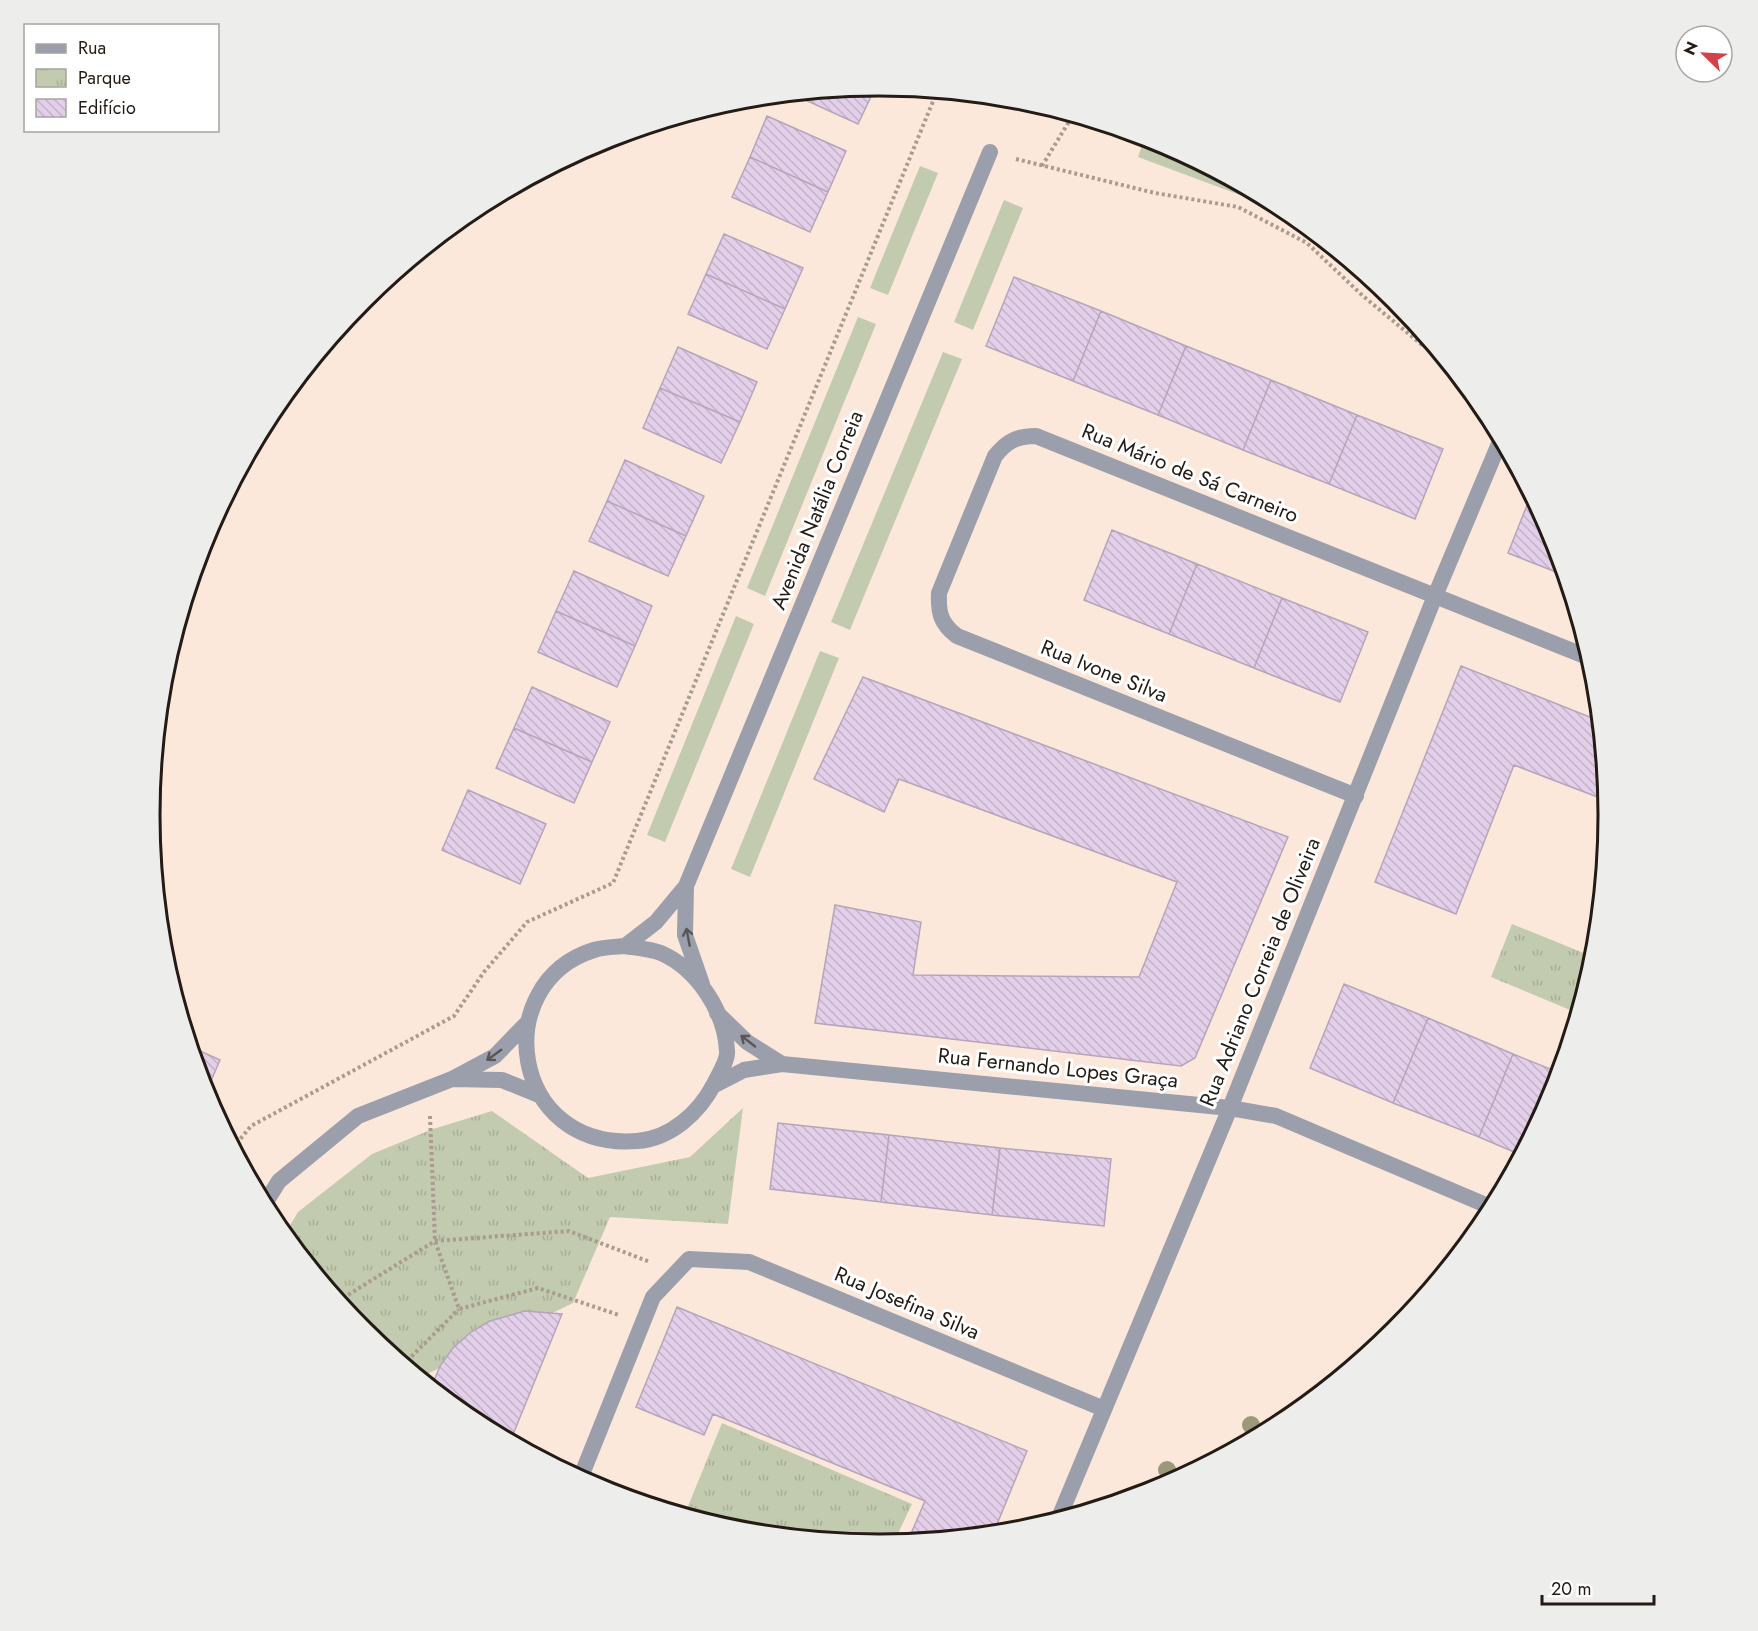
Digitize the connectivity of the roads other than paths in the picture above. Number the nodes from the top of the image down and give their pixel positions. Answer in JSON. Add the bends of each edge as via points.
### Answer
{"nodes":[{"id":1,"x":990,"y":152,"type":"road end"},
{"id":2,"x":1498,"y":449,"type":"edge"},
{"id":3,"x":969,"y":518,"type":"joint"},
{"id":4,"x":1436,"y":596,"type":"junction"},
{"id":5,"x":1580,"y":654,"type":"edge"},
{"id":6,"x":1356,"y":796,"type":"junction"},
{"id":7,"x":686,"y":886,"type":"junction"},
{"id":8,"x":626,"y":946,"type":"junction"},
{"id":9,"x":703,"y":986,"type":"junction"},
{"id":10,"x":717,"y":1014,"type":"junction"},
{"id":11,"x":528,"y":1022,"type":"junction"},
{"id":12,"x":782,"y":1064,"type":"junction"},
{"id":13,"x":452,"y":1079,"type":"junction"},
{"id":14,"x":713,"y":1086,"type":"junction"},
{"id":15,"x":539,"y":1095,"type":"junction"},
{"id":16,"x":1230,"y":1108,"type":"junction"},
{"id":17,"x":269,"y":1196,"type":"edge"},
{"id":18,"x":1484,"y":1204,"type":"edge"},
{"id":19,"x":1104,"y":1409,"type":"junction"},
{"id":20,"x":583,"y":1471,"type":"edge"},
{"id":21,"x":1062,"y":1511,"type":"edge"}],
"edges":[{"from":1,"to":7,"type":"street","name":"Avenida Natália Correia"},
{"from":2,"to":4,"type":"street","name":"Rua Adriano Correia de Oliveira"},
{"from":3,"to":4,"type":"street","name":"Rua Mário de Sá Carneiro","via":[[1001,448],[1010,440],[1036,436]]},
{"from":3,"to":6,"type":"street","name":"Rua Ivone Silva","via":[[939,593],[941,620],[957,636]]},
{"from":4,"to":5,"type":"street","name":"Rua Mário de Sá Carneiro"},
{"from":4,"to":6,"type":"street","name":"Rua Adriano Correia de Oliveira"},
{"from":6,"to":16,"type":"street","name":"Rua Adriano Correia de Oliveira"},
{"from":7,"to":8,"type":"street","name":"Avenida Natália Correia","via":[[656,922]]},
{"from":9,"to":7,"type":"street","name":"Avenida Natália Correia","one_way":true,"via":[[685,935]]},
{"from":8,"to":9,"type":"street","via":[[659,952],[678,962]]},
{"from":8,"to":11,"type":"street","via":[[594,950],[563,966],[542,990]]},
{"from":9,"to":10,"type":"street"},
{"from":12,"to":10,"type":"street","one_way":true,"via":[[747,1042]]},
{"from":10,"to":14,"type":"street","via":[[728,1052]]},
{"from":11,"to":13,"type":"street","one_way":true,"via":[[495,1056]]},
{"from":11,"to":15,"type":"street","via":[[527,1063]]},
{"from":12,"to":14,"type":"street","name":"Rua Fernando Lopes Graça","via":[[744,1070]]},
{"from":12,"to":16,"type":"street","name":"Rua Fernando Lopes Graça"},
{"from":13,"to":15,"type":"street","via":[[502,1080]]},
{"from":13,"to":17,"type":"street","via":[[358,1116],[279,1181]]},
{"from":14,"to":15,"type":"street","via":[[693,1114],[665,1134],[613,1143],[588,1137],[559,1119]]},
{"from":16,"to":18,"type":"street","name":"Rua Fernando Lopes Graça","via":[[1276,1116]]},
{"from":16,"to":19,"type":"street","name":"Rua Adriano Correia de Oliveira"},
{"from":19,"to":20,"type":"street","name":"Rua Josefina Silva","via":[[749,1262],[689,1259],[653,1297]]},
{"from":19,"to":21,"type":"street","name":"Rua Adriano Correia de Oliveira"}]}
